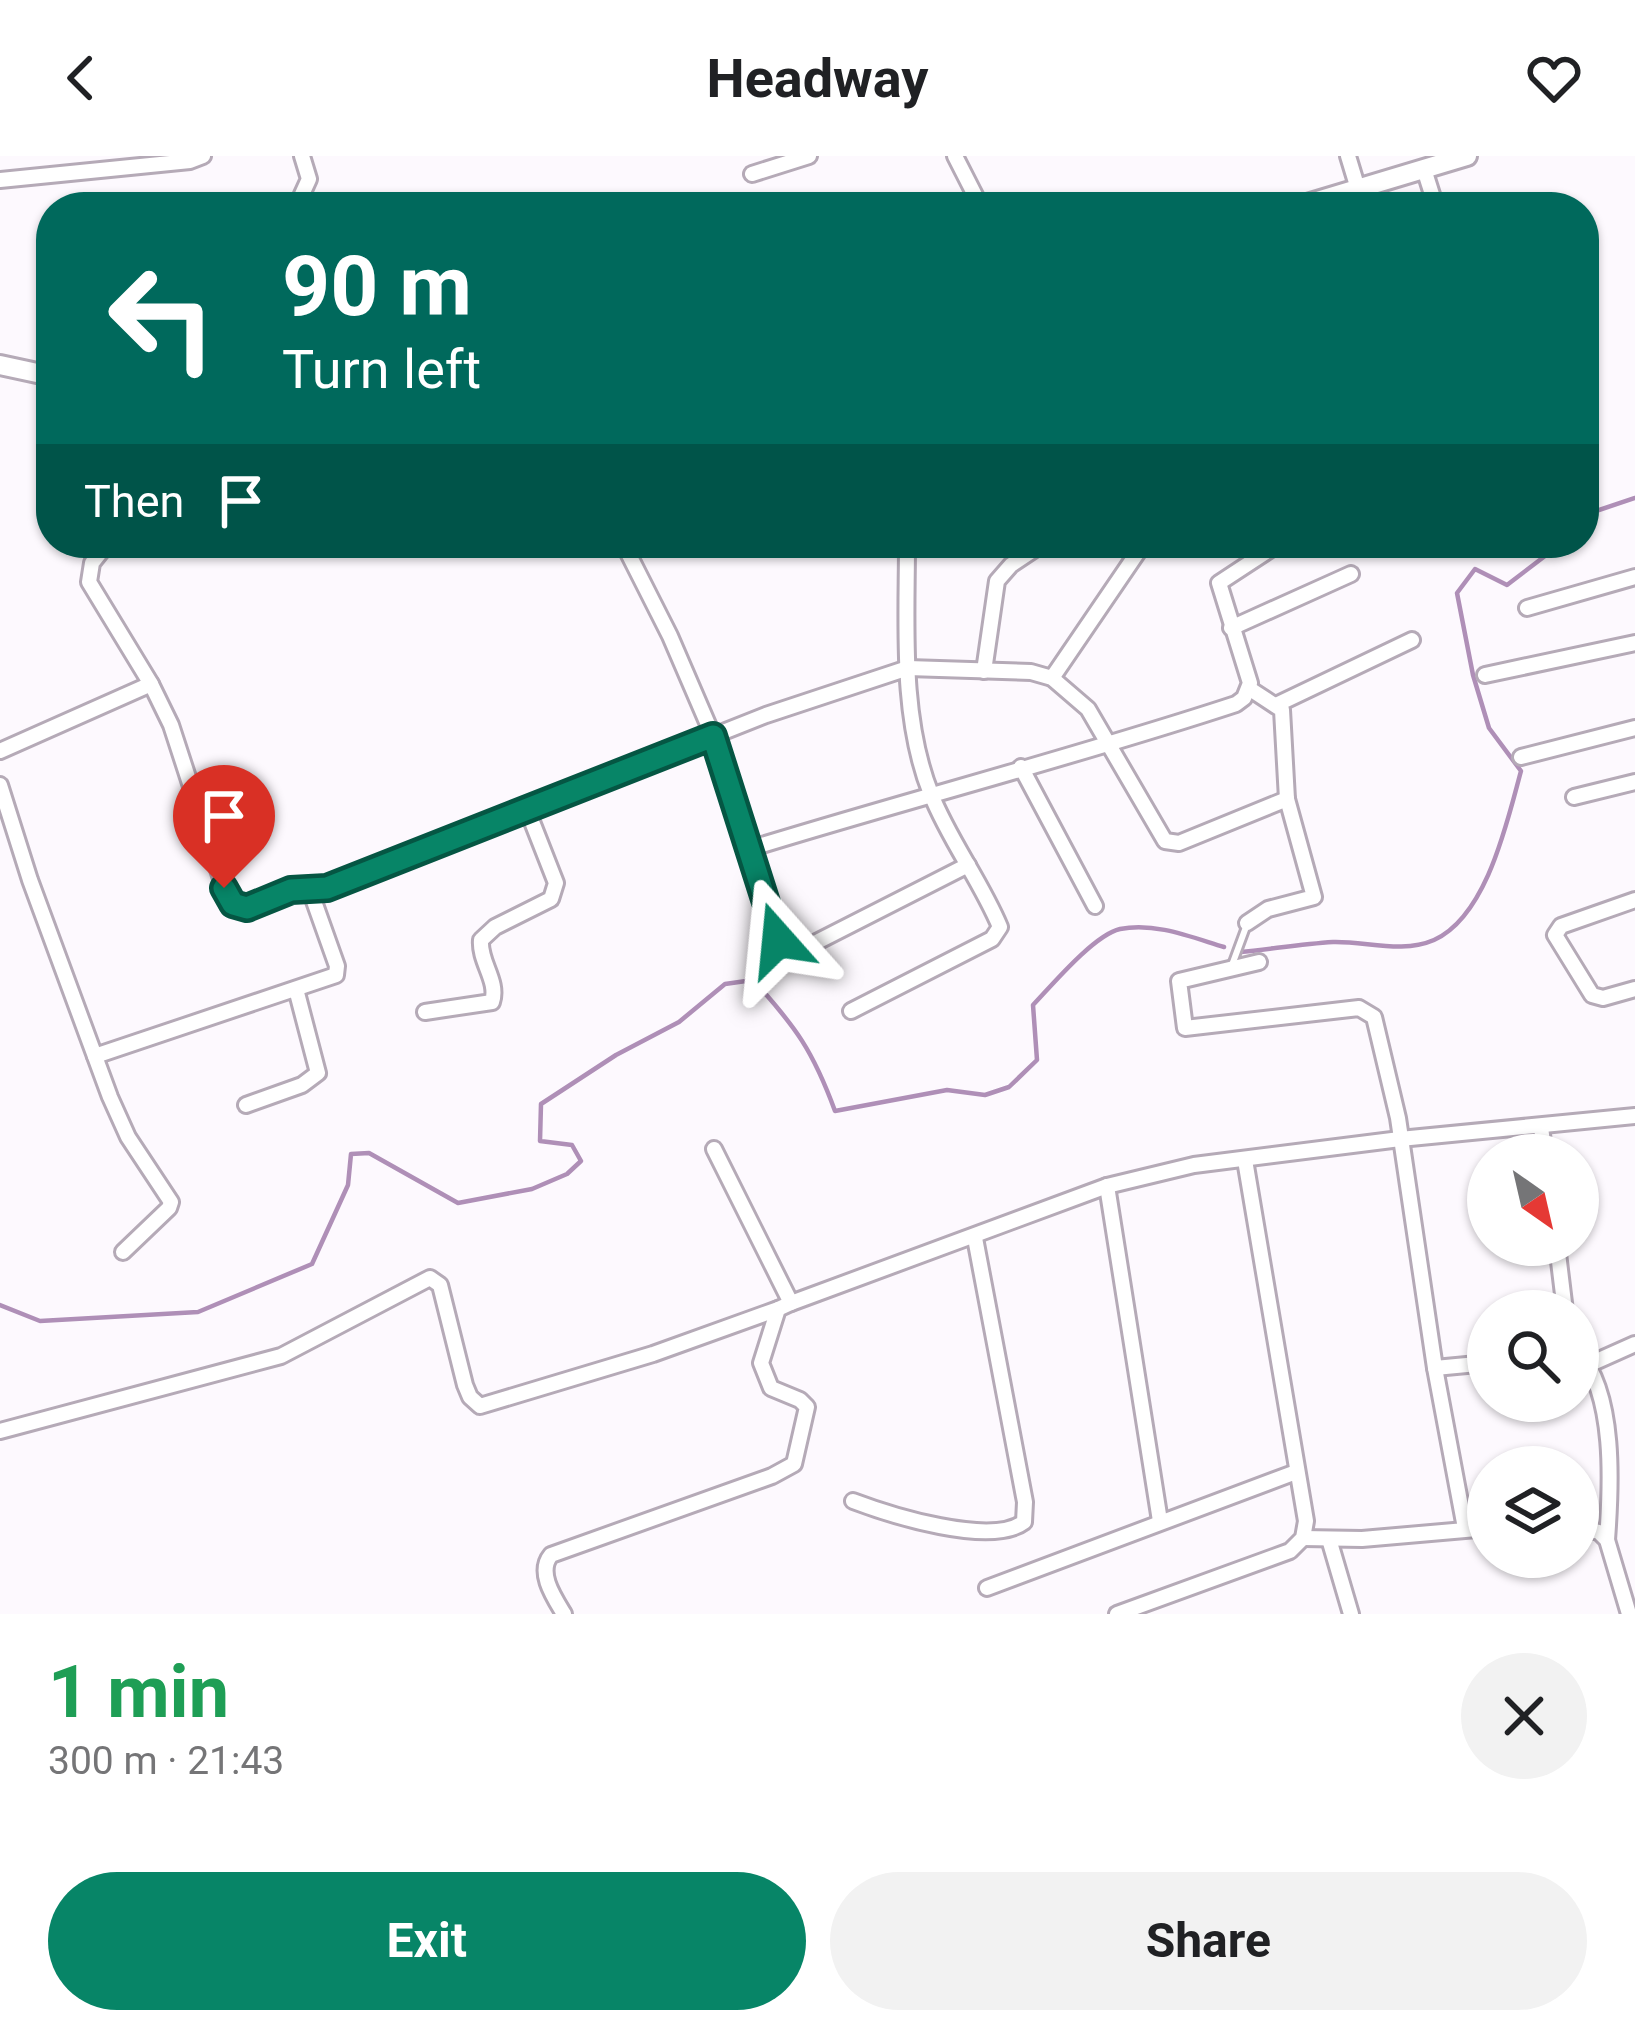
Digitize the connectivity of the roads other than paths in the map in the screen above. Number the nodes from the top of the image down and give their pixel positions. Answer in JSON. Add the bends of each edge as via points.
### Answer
{"nodes":[{"id":1,"x":203,"y":156,"type":"edge"},
{"id":2,"x":302,"y":156,"type":"edge"},
{"id":3,"x":809,"y":156,"type":"edge"},
{"id":4,"x":956,"y":156,"type":"edge"},
{"id":5,"x":1348,"y":156,"type":"edge"},
{"id":6,"x":1467,"y":156,"type":"edge"},
{"id":7,"x":1430,"y":164,"type":"edge"},
{"id":8,"x":752,"y":174,"type":"dead end"},
{"id":9,"x":0,"y":180,"type":"edge"},
{"id":10,"x":1358,"y":189,"type":"junction"},
{"id":11,"x":302,"y":192,"type":"edge"},
{"id":12,"x":974,"y":192,"type":"edge"},
{"id":13,"x":1348,"y":192,"type":"edge"},
{"id":14,"x":0,"y":365,"type":"edge"},
{"id":15,"x":36,"y":373,"type":"edge"},
{"id":16,"x":95,"y":558,"type":"edge"},
{"id":17,"x":630,"y":558,"type":"edge"},
{"id":18,"x":907,"y":558,"type":"edge"},
{"id":19,"x":1022,"y":558,"type":"edge"},
{"id":20,"x":1134,"y":558,"type":"edge"},
{"id":21,"x":1257,"y":558,"type":"edge"},
{"id":22,"x":1351,"y":574,"type":"dead end"},
{"id":23,"x":1634,"y":580,"type":"edge"},
{"id":24,"x":1527,"y":608,"type":"dead end"},
{"id":25,"x":1231,"y":628,"type":"junction"},
{"id":26,"x":1412,"y":640,"type":"dead end"},
{"id":27,"x":1635,"y":643,"type":"edge"},
{"id":28,"x":908,"y":668,"type":"junction"},
{"id":29,"x":984,"y":670,"type":"junction"},
{"id":30,"x":1485,"y":675,"type":"dead end"},
{"id":31,"x":1052,"y":678,"type":"junction"},
{"id":32,"x":151,"y":684,"type":"junction"},
{"id":33,"x":1250,"y":689,"type":"junction"},
{"id":34,"x":1278,"y":704,"type":"junction"},
{"id":35,"x":1635,"y":728,"type":"edge"},
{"id":36,"x":713,"y":736,"type":"junction"},
{"id":37,"x":1108,"y":747,"type":"junction"},
{"id":38,"x":0,"y":751,"type":"edge"},
{"id":39,"x":1521,"y":757,"type":"dead end"},
{"id":40,"x":1022,"y":767,"type":"junction"},
{"id":41,"x":1635,"y":782,"type":"edge"},
{"id":42,"x":0,"y":785,"type":"edge"},
{"id":43,"x":931,"y":793,"type":"junction"},
{"id":44,"x":1574,"y":797,"type":"dead end"},
{"id":45,"x":1287,"y":800,"type":"junction"},
{"id":46,"x":526,"y":809,"type":"junction"},
{"id":47,"x":749,"y":849,"type":"junction"},
{"id":48,"x":968,"y":865,"type":"junction"},
{"id":49,"x":310,"y":890,"type":"junction"},
{"id":50,"x":1635,"y":900,"type":"edge"},
{"id":51,"x":1095,"y":906,"type":"dead end"},
{"id":52,"x":1247,"y":923,"type":"joint"},
{"id":53,"x":1259,"y":962,"type":"dead end"},
{"id":54,"x":1231,"y":968,"type":"junction"},
{"id":55,"x":296,"y":989,"type":"junction"},
{"id":56,"x":1635,"y":989,"type":"edge"},
{"id":57,"x":851,"y":1011,"type":"dead end"},
{"id":58,"x":425,"y":1012,"type":"dead end"},
{"id":59,"x":95,"y":1056,"type":"junction"},
{"id":60,"x":246,"y":1105,"type":"dead end"},
{"id":61,"x":1635,"y":1117,"type":"edge"},
{"id":62,"x":1541,"y":1128,"type":"junction"},
{"id":63,"x":1542,"y":1134,"type":"edge"},
{"id":64,"x":1400,"y":1138,"type":"junction"},
{"id":65,"x":714,"y":1149,"type":"dead end"},
{"id":66,"x":1245,"y":1160,"type":"junction"},
{"id":67,"x":1107,"y":1186,"type":"junction"},
{"id":68,"x":975,"y":1238,"type":"junction"},
{"id":69,"x":123,"y":1252,"type":"dead end"},
{"id":70,"x":785,"y":1306,"type":"junction"},
{"id":71,"x":1635,"y":1344,"type":"edge"},
{"id":72,"x":1599,"y":1354,"type":"edge"},
{"id":73,"x":1467,"y":1365,"type":"edge"},
{"id":74,"x":1435,"y":1368,"type":"junction"},
{"id":75,"x":1599,"y":1401,"type":"edge"},
{"id":76,"x":0,"y":1431,"type":"edge"},
{"id":77,"x":1295,"y":1472,"type":"junction"},
{"id":78,"x":853,"y":1501,"type":"dead end"},
{"id":79,"x":1160,"y":1521,"type":"junction"},
{"id":80,"x":1465,"y":1528,"type":"joint"},
{"id":81,"x":1599,"y":1532,"type":"edge"},
{"id":82,"x":1303,"y":1538,"type":"junction"},
{"id":83,"x":1329,"y":1539,"type":"junction"},
{"id":84,"x":1607,"y":1540,"type":"junction"},
{"id":85,"x":987,"y":1588,"type":"dead end"},
{"id":86,"x":564,"y":1614,"type":"edge"},
{"id":87,"x":1117,"y":1614,"type":"edge"},
{"id":88,"x":1351,"y":1614,"type":"edge"},
{"id":89,"x":1629,"y":1614,"type":"edge"}],
"edges":[{"from":1,"to":9,"type":"street"},
{"from":2,"to":11,"type":"street","via":[[309,179]]},
{"from":3,"to":8,"type":"street"},
{"from":4,"to":12,"type":"street"},
{"from":5,"to":10,"type":"street"},
{"from":6,"to":7,"type":"street"},
{"from":7,"to":10,"type":"street"},
{"from":10,"to":13,"type":"street"},
{"from":14,"to":15,"type":"street"},
{"from":16,"to":32,"type":"street","via":[[89,582]]},
{"from":17,"to":36,"type":"street"},
{"from":18,"to":28,"type":"street"},
{"from":19,"to":29,"type":"street","via":[[997,581]]},
{"from":20,"to":31,"type":"street"},
{"from":21,"to":25,"type":"street","via":[[1219,583]]},
{"from":22,"to":25,"type":"street"},
{"from":23,"to":24,"type":"street"},
{"from":25,"to":33,"type":"street"},
{"from":26,"to":34,"type":"street"},
{"from":27,"to":30,"type":"street"},
{"from":28,"to":29,"type":"street"},
{"from":28,"to":36,"type":"street"},
{"from":28,"to":43,"type":"street"},
{"from":29,"to":31,"type":"street"},
{"from":31,"to":37,"type":"street","via":[[1088,710]]},
{"from":32,"to":38,"type":"street"},
{"from":32,"to":49,"type":"street","via":[[233,904],[247,908]]},
{"from":33,"to":34,"type":"street"},
{"from":33,"to":37,"type":"street","via":[[1236,704]]},
{"from":34,"to":45,"type":"street"},
{"from":35,"to":39,"type":"street"},
{"from":36,"to":46,"type":"street"},
{"from":36,"to":47,"type":"street"},
{"from":37,"to":40,"type":"street"},
{"from":37,"to":45,"type":"street","via":[[1165,842]]},
{"from":40,"to":43,"type":"street"},
{"from":40,"to":51,"type":"street"},
{"from":41,"to":44,"type":"street"},
{"from":42,"to":59,"type":"street"},
{"from":43,"to":47,"type":"street"},
{"from":43,"to":48,"type":"street"},
{"from":45,"to":52,"type":"street","via":[[1314,897],[1268,908]]},
{"from":46,"to":49,"type":"street"},
{"from":46,"to":58,"type":"street","via":[[556,883],[551,899],[481,940],[492,1002]]},
{"from":47,"to":48,"type":"street","via":[[778,940],[793,951]]},
{"from":48,"to":57,"type":"street","via":[[998,934]]},
{"from":49,"to":55,"type":"street","via":[[338,973]]},
{"from":50,"to":56,"type":"street","via":[[1555,935],[1592,995]]},
{"from":52,"to":54,"type":"lane"},
{"from":53,"to":54,"type":"street"},
{"from":54,"to":64,"type":"street","via":[[1179,981],[1185,1028],[1370,1012]]},
{"from":55,"to":59,"type":"street"},
{"from":55,"to":60,"type":"street","via":[[318,1073]]},
{"from":59,"to":69,"type":"street","via":[[128,1137],[170,1202]]},
{"from":61,"to":62,"type":"street"},
{"from":62,"to":63,"type":"street"},
{"from":62,"to":64,"type":"street"},
{"from":64,"to":66,"type":"street"},
{"from":64,"to":74,"type":"street"},
{"from":65,"to":70,"type":"street"},
{"from":66,"to":67,"type":"street"},
{"from":66,"to":77,"type":"street"},
{"from":67,"to":68,"type":"street"},
{"from":67,"to":79,"type":"street"},
{"from":68,"to":70,"type":"street"},
{"from":68,"to":78,"type":"street","via":[[1024,1522],[1011,1530],[924,1524]]},
{"from":70,"to":76,"type":"street","via":[[480,1406],[465,1385],[440,1285],[430,1278],[281,1356]]},
{"from":70,"to":86,"type":"street","via":[[761,1363],[771,1388],[807,1407],[794,1464],[548,1557],[544,1574]]},
{"from":71,"to":72,"type":"street"},
{"from":73,"to":74,"type":"street"},
{"from":74,"to":80,"type":"street"},
{"from":75,"to":84,"type":"street","via":[[1608,1452]]},
{"from":77,"to":79,"type":"street"},
{"from":77,"to":82,"type":"street"},
{"from":79,"to":85,"type":"street"},
{"from":80,"to":83,"type":"street"},
{"from":81,"to":84,"type":"street"},
{"from":82,"to":83,"type":"street"},
{"from":82,"to":87,"type":"street","via":[[1289,1551]]},
{"from":83,"to":88,"type":"street"},
{"from":84,"to":89,"type":"street"}]}
